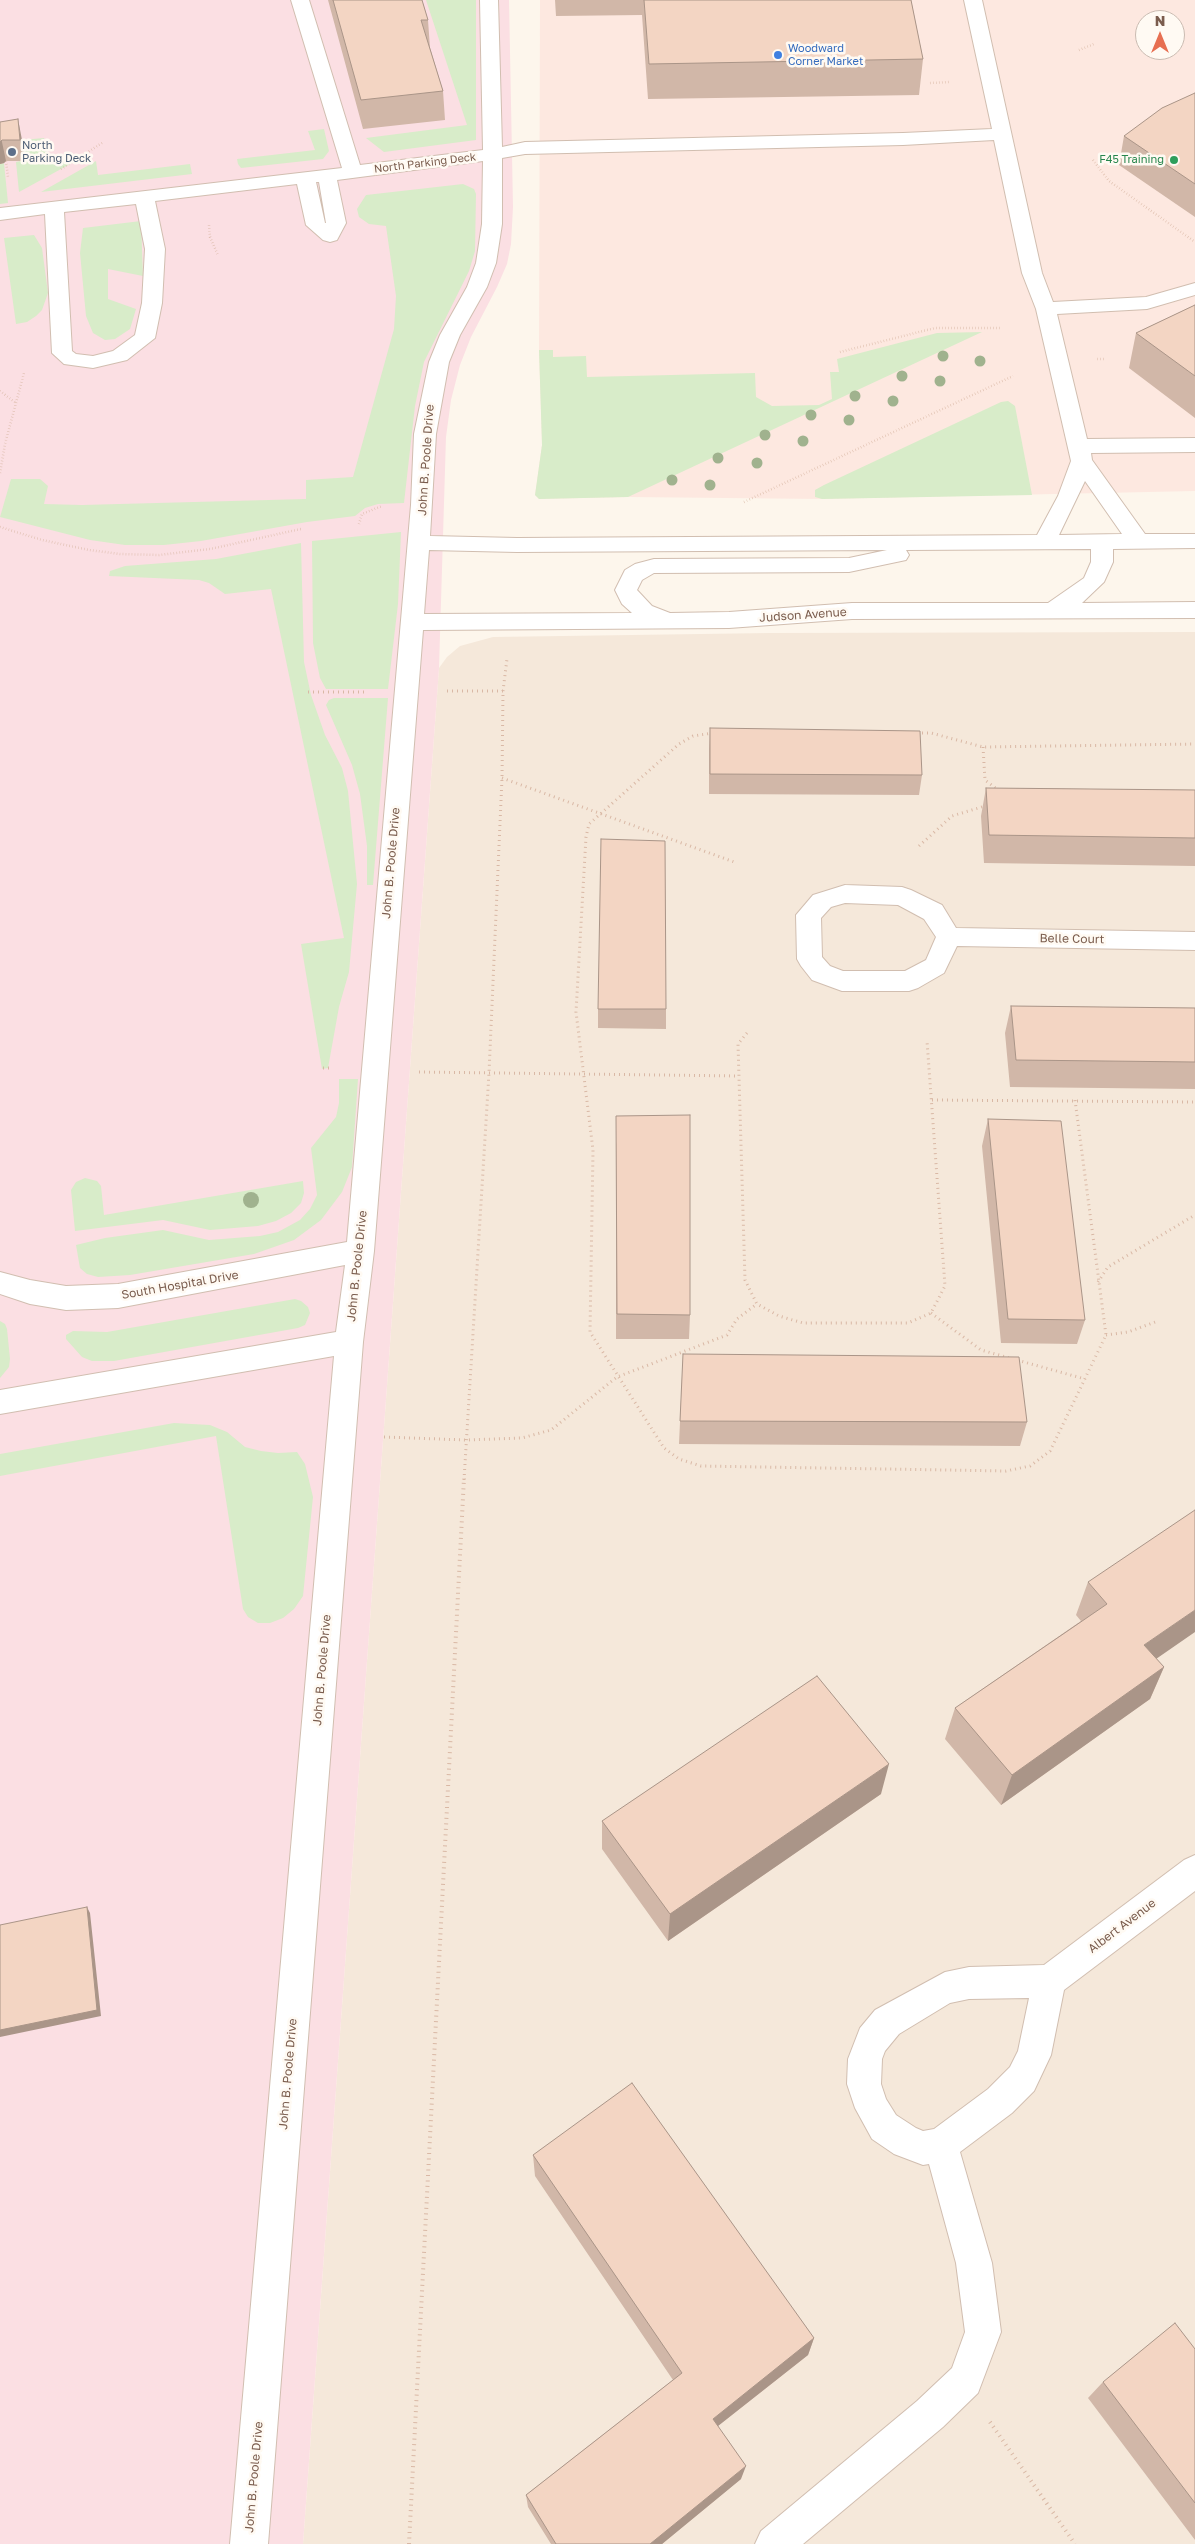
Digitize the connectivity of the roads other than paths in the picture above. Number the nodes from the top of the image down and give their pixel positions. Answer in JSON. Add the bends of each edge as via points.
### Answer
{"nodes":[{"id":1,"x":300,"y":0,"type":"edge"},
{"id":2,"x":489,"y":0,"type":"edge"},
{"id":3,"x":973,"y":0,"type":"edge"},
{"id":4,"x":1002,"y":134,"type":"junction"},
{"id":5,"x":493,"y":154,"type":"junction"},
{"id":6,"x":352,"y":172,"type":"junction"},
{"id":7,"x":327,"y":175,"type":"junction"},
{"id":8,"x":305,"y":177,"type":"junction"},
{"id":9,"x":144,"y":198,"type":"junction"},
{"id":10,"x":54,"y":208,"type":"junction"},
{"id":11,"x":0,"y":214,"type":"edge"},
{"id":12,"x":1195,"y":289,"type":"edge"},
{"id":13,"x":1046,"y":309,"type":"junction"},
{"id":14,"x":1195,"y":445,"type":"edge"},
{"id":15,"x":1081,"y":453,"type":"junction"},
{"id":16,"x":1195,"y":541,"type":"edge"},
{"id":17,"x":1044,"y":542,"type":"junction"},
{"id":18,"x":1102,"y":542,"type":"junction"},
{"id":19,"x":1139,"y":542,"type":"junction"},
{"id":20,"x":419,"y":543,"type":"junction"},
{"id":21,"x":950,"y":543,"type":"junction"},
{"id":22,"x":1195,"y":610,"type":"edge"},
{"id":23,"x":1051,"y":611,"type":"junction"},
{"id":24,"x":666,"y":620,"type":"junction"},
{"id":25,"x":412,"y":622,"type":"junction"},
{"id":26,"x":948,"y":937,"type":"junction"},
{"id":27,"x":1195,"y":941,"type":"edge"},
{"id":28,"x":360,"y":1251,"type":"junction"},
{"id":29,"x":0,"y":1284,"type":"edge"},
{"id":30,"x":349,"y":1342,"type":"junction"},
{"id":31,"x":0,"y":1402,"type":"edge"},
{"id":32,"x":1195,"y":1871,"type":"edge"},
{"id":33,"x":1049,"y":1981,"type":"junction"},
{"id":34,"x":941,"y":2145,"type":"junction"},
{"id":35,"x":249,"y":2544,"type":"edge"},
{"id":36,"x":774,"y":2544,"type":"edge"}],
"edges":[{"from":1,"to":6,"type":"street"},
{"from":2,"to":5,"type":"street","name":"John B. Poole Drive"},
{"from":3,"to":4,"type":"street"},
{"from":4,"to":5,"type":"street","name":"North Parking Deck","via":[[525,148]]},
{"from":4,"to":13,"type":"street","via":[[1032,273]]},
{"from":5,"to":6,"type":"street","name":"North Parking Deck"},
{"from":5,"to":20,"type":"street","name":"John B. Poole Drive","via":[[492,224],[486,263],[439,362],[430,398]]},
{"from":6,"to":7,"type":"street","name":"North Parking Deck"},
{"from":7,"to":8,"type":"street","name":"North Parking Deck"},
{"from":7,"to":8,"type":"street","via":[[336,223],[330,236],[316,226]]},
{"from":8,"to":9,"type":"street","name":"North Parking Deck"},
{"from":9,"to":10,"type":"street","name":"North Parking Deck"},
{"from":9,"to":10,"type":"street","via":[[155,249],[152,302],[145,338],[120,356],[93,362],[71,360],[62,353]]},
{"from":10,"to":11,"type":"street","name":"North Parking Deck"},
{"from":12,"to":13,"type":"street","via":[[1147,303]]},
{"from":13,"to":15,"type":"street"},
{"from":14,"to":15,"type":"street"},
{"from":15,"to":17,"type":"street","via":[[1069,496]]},
{"from":15,"to":19,"type":"street"},
{"from":16,"to":19,"type":"street"},
{"from":17,"to":18,"type":"street"},
{"from":17,"to":21,"type":"street"},
{"from":18,"to":19,"type":"street"},
{"from":18,"to":23,"type":"street","via":[[1102,562],[1093,582]]},
{"from":20,"to":21,"type":"street"},
{"from":20,"to":25,"type":"street","name":"John B. Poole Drive"},
{"from":21,"to":24,"type":"street","via":[[849,565],[654,566],[643,569],[629,582],[626,590],[630,599],[644,611]]},
{"from":22,"to":23,"type":"street","name":"Judson Avenue"},
{"from":23,"to":24,"type":"street","name":"Judson Avenue","via":[[852,611],[729,620]]},
{"from":24,"to":25,"type":"street","name":"Judson Avenue"},
{"from":25,"to":28,"type":"street","name":"John B. Poole Drive"},
{"from":26,"to":26,"type":"street","via":[[933,912],[902,896],[845,894],[822,901],[808,915],[810,959],[821,972],[842,981],[909,981],[935,966]]},
{"from":26,"to":27,"type":"street","name":"Belle Court"},
{"from":28,"to":29,"type":"street","name":"South Hospital Drive","via":[[118,1296],[66,1298]]},
{"from":28,"to":30,"type":"street","name":"John B. Poole Drive"},
{"from":30,"to":31,"type":"street"},
{"from":30,"to":35,"type":"street","name":"John B. Poole Drive"},
{"from":32,"to":33,"type":"street","name":"Albert Avenue"},
{"from":33,"to":34,"type":"street","via":[[1034,2055],[1022,2078],[1000,2101]]},
{"from":33,"to":34,"type":"street","via":[[969,1983],[945,1988],[887,2022],[872,2040],[865,2059],[864,2084],[872,2108],[884,2127],[906,2142],[923,2148]]},
{"from":34,"to":36,"type":"street","via":[[974,2263],[982,2332],[965,2380],[930,2414]]}]}
